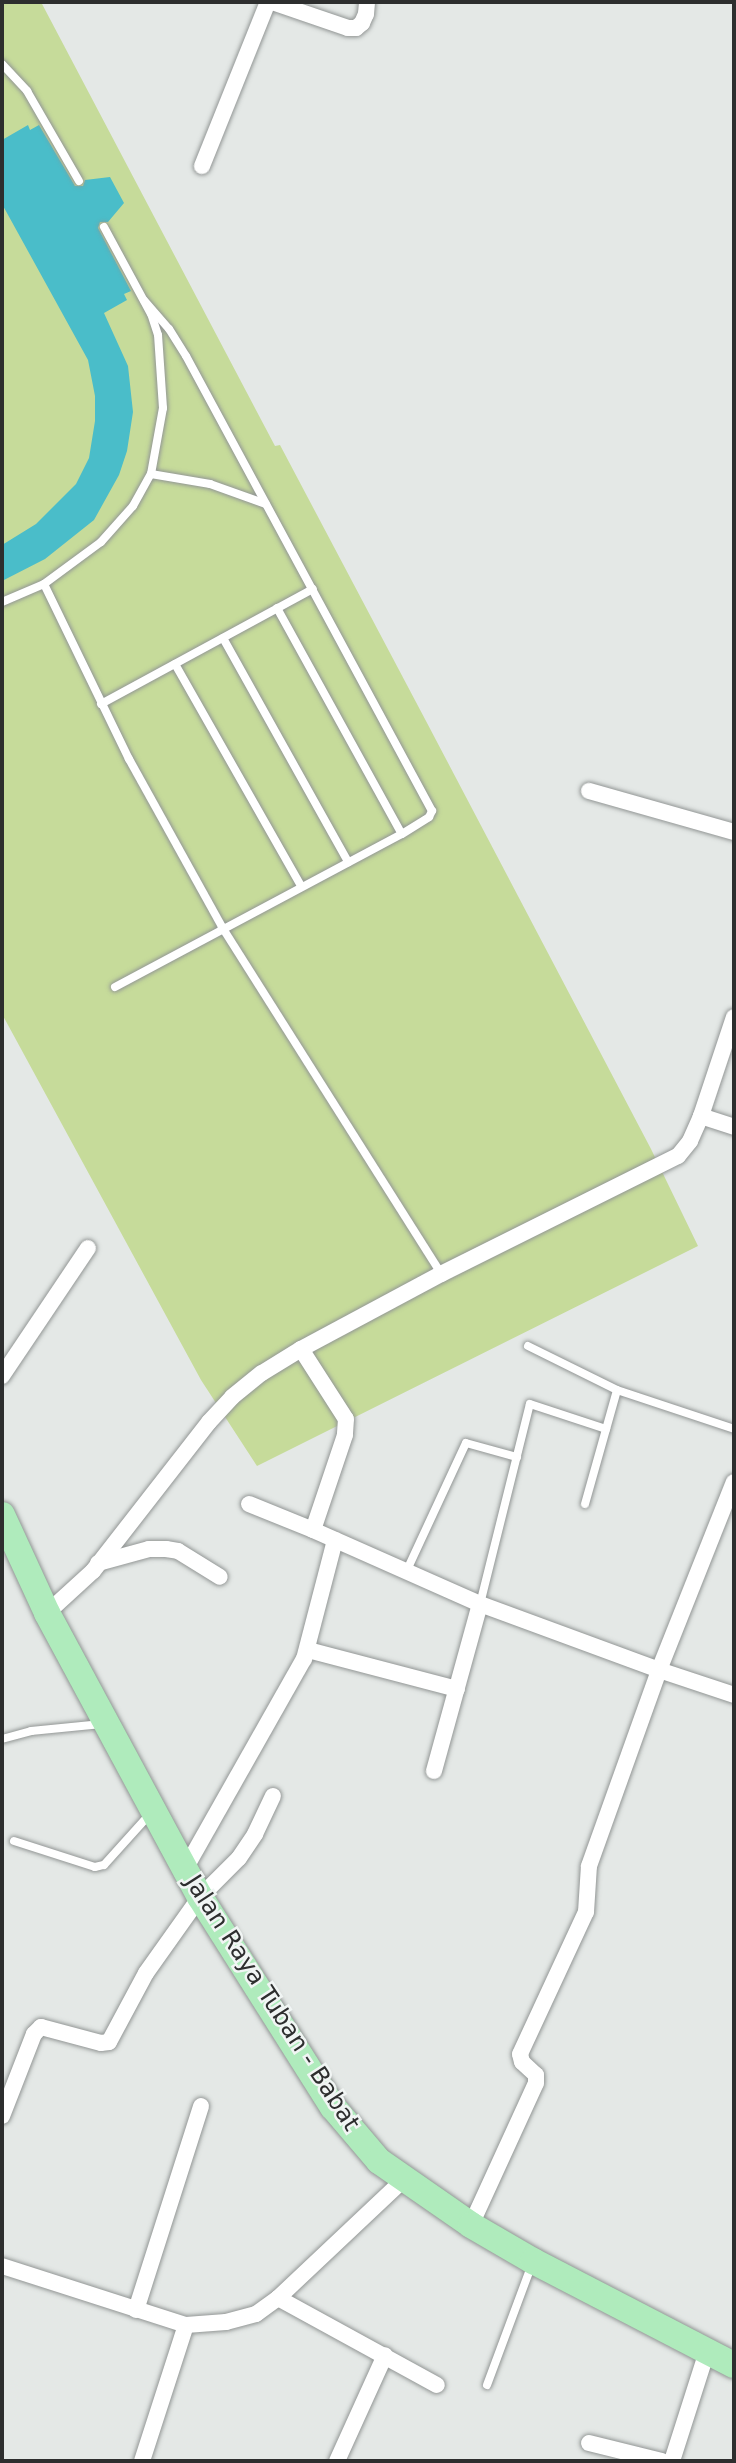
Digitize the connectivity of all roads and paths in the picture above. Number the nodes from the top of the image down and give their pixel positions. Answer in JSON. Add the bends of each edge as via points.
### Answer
{"nodes":[{"id":1,"x":270,"y":2,"type":"edge"},
{"id":2,"x":367,"y":2,"type":"edge"},
{"id":3,"x":2,"y":65,"type":"edge"},
{"id":4,"x":202,"y":166,"type":"dead end"},
{"id":5,"x":79,"y":181,"type":"dead end"},
{"id":6,"x":104,"y":227,"type":"dead end"},
{"id":7,"x":144,"y":300,"type":"junction"},
{"id":8,"x":151,"y":474,"type":"junction"},
{"id":9,"x":266,"y":505,"type":"junction"},
{"id":10,"x":44,"y":584,"type":"junction"},
{"id":11,"x":313,"y":589,"type":"junction"},
{"id":12,"x":2,"y":602,"type":"edge"},
{"id":13,"x":277,"y":608,"type":"junction"},
{"id":14,"x":223,"y":638,"type":"junction"},
{"id":15,"x":175,"y":664,"type":"junction"},
{"id":16,"x":101,"y":704,"type":"junction"},
{"id":17,"x":589,"y":791,"type":"dead end"},
{"id":18,"x":734,"y":832,"type":"edge"},
{"id":19,"x":402,"y":834,"type":"junction"},
{"id":20,"x":348,"y":862,"type":"junction"},
{"id":21,"x":301,"y":886,"type":"junction"},
{"id":22,"x":222,"y":927,"type":"junction"},
{"id":23,"x":114,"y":987,"type":"dead end"},
{"id":24,"x":734,"y":1017,"type":"edge"},
{"id":25,"x":701,"y":1116,"type":"junction"},
{"id":26,"x":734,"y":1128,"type":"edge"},
{"id":27,"x":88,"y":1248,"type":"dead end"},
{"id":28,"x":441,"y":1275,"type":"junction"},
{"id":29,"x":528,"y":1346,"type":"dead end"},
{"id":30,"x":301,"y":1349,"type":"junction"},
{"id":31,"x":2,"y":1376,"type":"edge"},
{"id":32,"x":617,"y":1390,"type":"junction"},
{"id":33,"x":606,"y":1429,"type":"junction"},
{"id":34,"x":734,"y":1429,"type":"edge"},
{"id":35,"x":517,"y":1457,"type":"junction"},
{"id":36,"x":734,"y":1482,"type":"edge"},
{"id":37,"x":249,"y":1504,"type":"dead end"},
{"id":38,"x":585,"y":1504,"type":"dead end"},
{"id":39,"x":2,"y":1514,"type":"edge"},
{"id":40,"x":313,"y":1530,"type":"junction"},
{"id":41,"x":335,"y":1540,"type":"junction"},
{"id":42,"x":98,"y":1563,"type":"junction"},
{"id":43,"x":407,"y":1570,"type":"junction"},
{"id":44,"x":220,"y":1577,"type":"dead end"},
{"id":45,"x":480,"y":1604,"type":"junction"},
{"id":46,"x":47,"y":1613,"type":"junction"},
{"id":47,"x":307,"y":1650,"type":"junction"},
{"id":48,"x":659,"y":1670,"type":"junction"},
{"id":49,"x":457,"y":1689,"type":"junction"},
{"id":50,"x":734,"y":1695,"type":"edge"},
{"id":51,"x":105,"y":1724,"type":"junction"},
{"id":52,"x":2,"y":1740,"type":"edge"},
{"id":53,"x":434,"y":1771,"type":"dead end"},
{"id":54,"x":273,"y":1796,"type":"dead end"},
{"id":55,"x":154,"y":1810,"type":"junction"},
{"id":56,"x":14,"y":1841,"type":"dead end"},
{"id":57,"x":185,"y":1869,"type":"junction"},
{"id":58,"x":200,"y":1897,"type":"junction"},
{"id":59,"x":201,"y":2106,"type":"dead end"},
{"id":60,"x":2,"y":2116,"type":"edge"},
{"id":61,"x":403,"y":2180,"type":"junction"},
{"id":62,"x":471,"y":2225,"type":"junction"},
{"id":63,"x":533,"y":2261,"type":"junction"},
{"id":64,"x":2,"y":2266,"type":"edge"},
{"id":65,"x":278,"y":2298,"type":"junction"},
{"id":66,"x":136,"y":2311,"type":"junction"},
{"id":67,"x":186,"y":2325,"type":"junction"},
{"id":68,"x":707,"y":2351,"type":"junction"},
{"id":69,"x":385,"y":2355,"type":"junction"},
{"id":70,"x":734,"y":2365,"type":"edge"},
{"id":71,"x":437,"y":2385,"type":"dead end"},
{"id":72,"x":487,"y":2385,"type":"dead end"},
{"id":73,"x":589,"y":2443,"type":"dead end"},
{"id":74,"x":142,"y":2461,"type":"edge"},
{"id":75,"x":337,"y":2461,"type":"edge"},
{"id":76,"x":663,"y":2461,"type":"edge"},
{"id":77,"x":672,"y":2461,"type":"edge"}],
"edges":[{"from":1,"to":2,"type":"street","via":[[356,28],[366,14]]},
{"from":1,"to":4,"type":"street"},
{"from":3,"to":5,"type":"lane","via":[[27,91]]},
{"from":6,"to":7,"type":"lane"},
{"from":7,"to":8,"type":"lane","via":[[158,335],[164,388]]},
{"from":7,"to":9,"type":"lane","via":[[181,348]]},
{"from":8,"to":9,"type":"lane","via":[[210,484]]},
{"from":8,"to":10,"type":"lane","via":[[117,525],[81,559]]},
{"from":9,"to":11,"type":"lane"},
{"from":10,"to":12,"type":"lane"},
{"from":10,"to":16,"type":"lane"},
{"from":11,"to":13,"type":"lane"},
{"from":11,"to":19,"type":"lane","via":[[431,807],[429,817]]},
{"from":13,"to":14,"type":"lane"},
{"from":13,"to":19,"type":"lane"},
{"from":14,"to":15,"type":"lane"},
{"from":14,"to":20,"type":"lane"},
{"from":15,"to":16,"type":"lane"},
{"from":15,"to":21,"type":"lane"},
{"from":16,"to":22,"type":"lane"},
{"from":17,"to":18,"type":"street"},
{"from":19,"to":20,"type":"lane"},
{"from":20,"to":21,"type":"lane"},
{"from":21,"to":22,"type":"lane"},
{"from":22,"to":23,"type":"lane"},
{"from":22,"to":28,"type":"lane"},
{"from":24,"to":25,"type":"street"},
{"from":25,"to":26,"type":"street"},
{"from":25,"to":28,"type":"street","via":[[691,1141],[678,1156]]},
{"from":27,"to":31,"type":"street"},
{"from":28,"to":30,"type":"street"},
{"from":29,"to":32,"type":"lane"},
{"from":30,"to":40,"type":"street","via":[[346,1419],[345,1435]]},
{"from":30,"to":42,"type":"street","via":[[232,1397]]},
{"from":32,"to":33,"type":"lane"},
{"from":32,"to":34,"type":"lane"},
{"from":33,"to":35,"type":"lane","via":[[530,1404]]},
{"from":33,"to":38,"type":"lane"},
{"from":35,"to":43,"type":"lane","via":[[466,1443]]},
{"from":35,"to":45,"type":"lane"},
{"from":36,"to":48,"type":"street"},
{"from":37,"to":40,"type":"street"},
{"from":39,"to":46,"type":"highway","name":"Jalan Raya Tuban - Babat"},
{"from":40,"to":41,"type":"street"},
{"from":41,"to":43,"type":"street"},
{"from":41,"to":47,"type":"street"},
{"from":42,"to":44,"type":"street","via":[[166,1549],[178,1551]]},
{"from":42,"to":46,"type":"street"},
{"from":43,"to":45,"type":"street"},
{"from":45,"to":48,"type":"street"},
{"from":45,"to":49,"type":"street"},
{"from":46,"to":51,"type":"highway","name":"Jalan Raya Tuban - Babat"},
{"from":47,"to":49,"type":"street"},
{"from":47,"to":57,"type":"street"},
{"from":48,"to":50,"type":"street"},
{"from":48,"to":62,"type":"street","via":[[589,1866],[586,1912],[520,2054],[536,2075],[536,2083]]},
{"from":49,"to":53,"type":"street"},
{"from":51,"to":52,"type":"lane","via":[[32,1731]]},
{"from":51,"to":55,"type":"highway","name":"Jalan Raya Tuban - Babat"},
{"from":54,"to":58,"type":"street","via":[[239,1858]]},
{"from":55,"to":56,"type":"lane","via":[[104,1865],[95,1867]]},
{"from":55,"to":57,"type":"highway","name":"Jalan Raya Tuban - Babat"},
{"from":57,"to":58,"type":"highway","name":"Jalan Raya Tuban - Babat"},
{"from":58,"to":60,"type":"street","via":[[146,1973],[108,2042],[41,2027],[34,2034]]},
{"from":58,"to":61,"type":"highway","name":"Jalan Raya Tuban - Babat","via":[[333,2107],[379,2161]]},
{"from":59,"to":66,"type":"street"},
{"from":61,"to":62,"type":"highway","name":"Jalan Raya Tuban - Babat"},
{"from":61,"to":65,"type":"street"},
{"from":62,"to":63,"type":"highway","name":"Jalan Raya Tuban - Babat"},
{"from":63,"to":68,"type":"highway","name":"Jalan Raya Tuban - Babat"},
{"from":63,"to":72,"type":"lane"},
{"from":64,"to":66,"type":"street"},
{"from":65,"to":67,"type":"street","via":[[256,2314]]},
{"from":65,"to":69,"type":"street"},
{"from":66,"to":67,"type":"street"},
{"from":67,"to":74,"type":"street"},
{"from":68,"to":70,"type":"highway","name":"Jalan Raya Tuban - Babat"},
{"from":68,"to":77,"type":"street"},
{"from":69,"to":71,"type":"street"},
{"from":69,"to":75,"type":"street"},
{"from":73,"to":76,"type":"street"}]}
